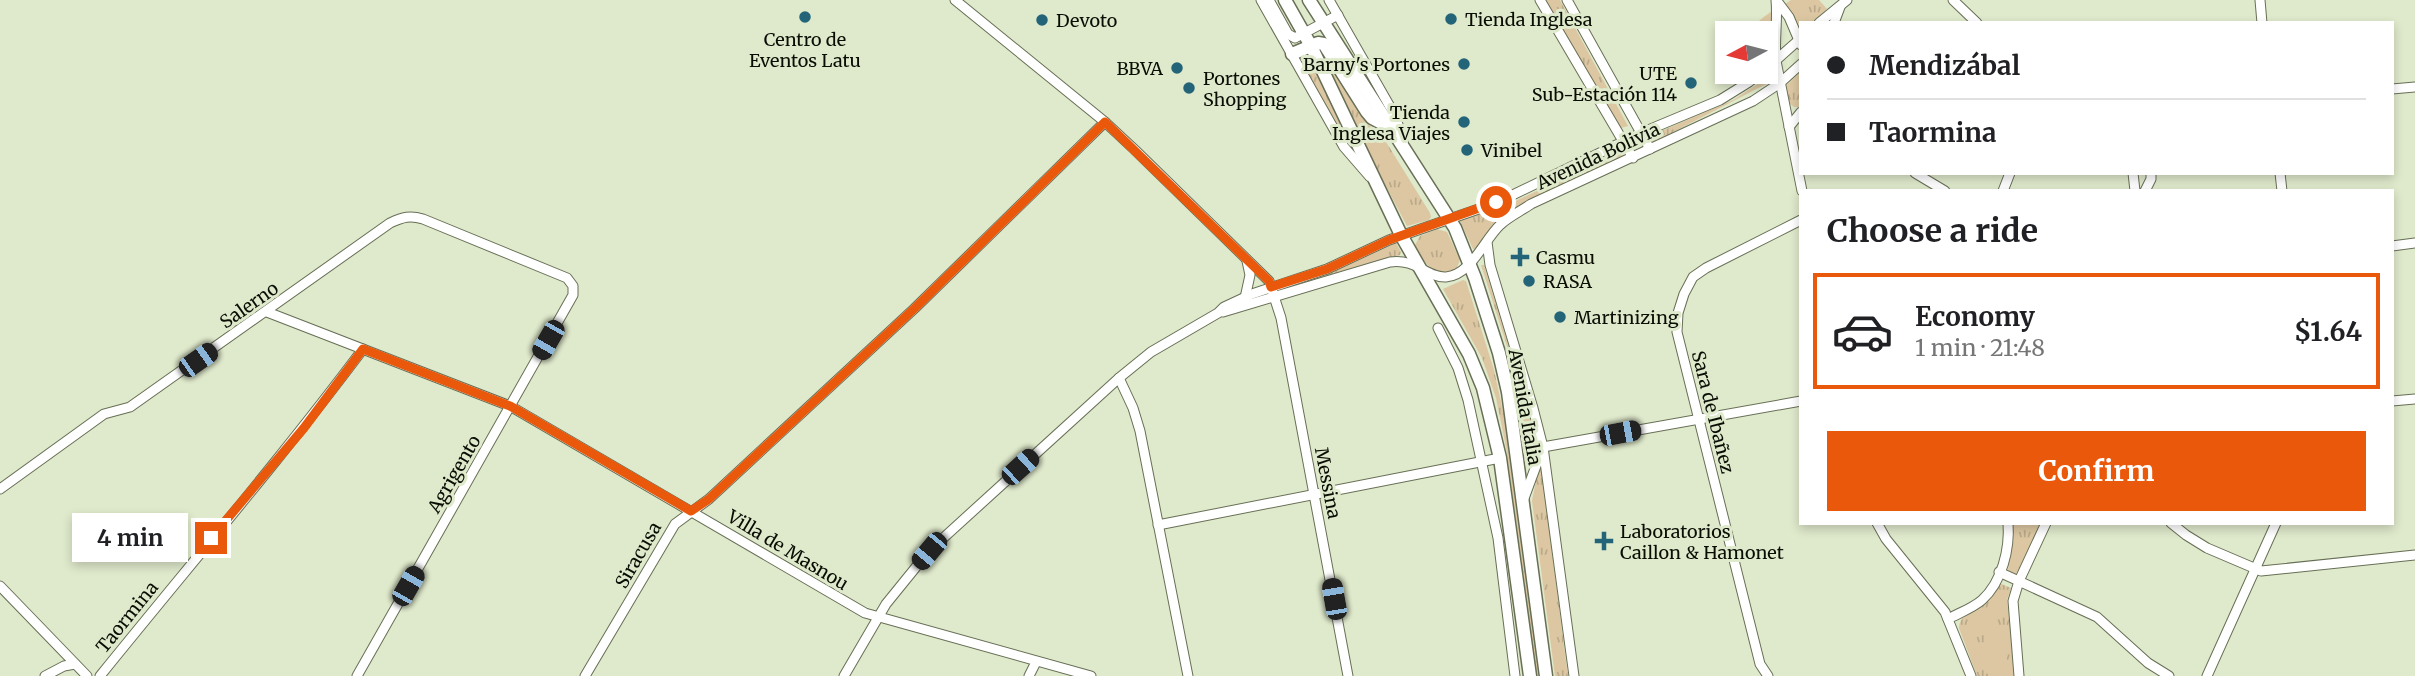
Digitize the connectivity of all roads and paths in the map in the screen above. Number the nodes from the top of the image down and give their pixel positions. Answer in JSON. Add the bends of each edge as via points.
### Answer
{"nodes":[{"id":1,"x":955,"y":0,"type":"edge"},
{"id":2,"x":1261,"y":0,"type":"edge"},
{"id":3,"x":1269,"y":0,"type":"edge"},
{"id":4,"x":1285,"y":0,"type":"edge"},
{"id":5,"x":1309,"y":0,"type":"edge"},
{"id":6,"x":1329,"y":0,"type":"edge"},
{"id":7,"x":1540,"y":0,"type":"edge"},
{"id":8,"x":1567,"y":0,"type":"edge"},
{"id":9,"x":1776,"y":0,"type":"edge"},
{"id":10,"x":1954,"y":0,"type":"edge"},
{"id":11,"x":2260,"y":0,"type":"edge"},
{"id":12,"x":1844,"y":4,"type":"edge"},
{"id":13,"x":1338,"y":16,"type":"junction"},
{"id":14,"x":1778,"y":21,"type":"edge"},
{"id":15,"x":1821,"y":21,"type":"edge"},
{"id":16,"x":1835,"y":21,"type":"edge"},
{"id":17,"x":1976,"y":21,"type":"edge"},
{"id":18,"x":2262,"y":21,"type":"edge"},
{"id":19,"x":1323,"y":24,"type":"junction"},
{"id":20,"x":1799,"y":39,"type":"edge"},
{"id":21,"x":1308,"y":40,"type":"junction"},
{"id":22,"x":1799,"y":42,"type":"edge"},
{"id":23,"x":1292,"y":54,"type":"junction"},
{"id":24,"x":1778,"y":59,"type":"edge"},
{"id":25,"x":1799,"y":66,"type":"edge"},
{"id":26,"x":1778,"y":72,"type":"edge"},
{"id":27,"x":1780,"y":83,"type":"junction"},
{"id":28,"x":1746,"y":84,"type":"edge"},
{"id":29,"x":2415,"y":87,"type":"edge"},
{"id":30,"x":2394,"y":89,"type":"edge"},
{"id":31,"x":1799,"y":116,"type":"edge"},
{"id":32,"x":1105,"y":122,"type":"junction"},
{"id":33,"x":1387,"y":126,"type":"junction"},
{"id":34,"x":1790,"y":127,"type":"junction"},
{"id":35,"x":1641,"y":133,"type":"junction"},
{"id":36,"x":1624,"y":142,"type":"junction"},
{"id":37,"x":1650,"y":149,"type":"junction"},
{"id":38,"x":1633,"y":158,"type":"junction"},
{"id":39,"x":1412,"y":162,"type":"junction"},
{"id":40,"x":1799,"y":175,"type":"edge"},
{"id":41,"x":1918,"y":175,"type":"edge"},
{"id":42,"x":1376,"y":184,"type":"junction"},
{"id":43,"x":1942,"y":189,"type":"edge"},
{"id":44,"x":1449,"y":218,"type":"junction"},
{"id":45,"x":1799,"y":221,"type":"edge"},
{"id":46,"x":1401,"y":235,"type":"junction"},
{"id":47,"x":1487,"y":242,"type":"junction"},
{"id":48,"x":2415,"y":243,"type":"edge"},
{"id":49,"x":2394,"y":246,"type":"edge"},
{"id":50,"x":1247,"y":261,"type":"junction"},
{"id":51,"x":1470,"y":263,"type":"junction"},
{"id":52,"x":1418,"y":265,"type":"junction"},
{"id":53,"x":573,"y":286,"type":"joint"},
{"id":54,"x":1273,"y":292,"type":"junction"},
{"id":55,"x":1245,"y":298,"type":"junction"},
{"id":56,"x":267,"y":312,"type":"junction"},
{"id":57,"x":1218,"y":313,"type":"junction"},
{"id":58,"x":1438,"y":328,"type":"dead end"},
{"id":59,"x":363,"y":349,"type":"junction"},
{"id":60,"x":1119,"y":378,"type":"junction"},
{"id":61,"x":2415,"y":399,"type":"edge"},
{"id":62,"x":1799,"y":401,"type":"edge"},
{"id":63,"x":2394,"y":401,"type":"edge"},
{"id":64,"x":510,"y":406,"type":"junction"},
{"id":65,"x":1698,"y":418,"type":"junction"},
{"id":66,"x":1543,"y":447,"type":"junction"},
{"id":67,"x":1500,"y":458,"type":"junction"},
{"id":68,"x":1481,"y":461,"type":"junction"},
{"id":69,"x":0,"y":489,"type":"edge"},
{"id":70,"x":1315,"y":496,"type":"junction"},
{"id":71,"x":1523,"y":502,"type":"junction"},
{"id":72,"x":691,"y":511,"type":"junction"},
{"id":73,"x":1158,"y":525,"type":"junction"},
{"id":74,"x":1878,"y":525,"type":"edge"},
{"id":75,"x":2008,"y":525,"type":"edge"},
{"id":76,"x":2045,"y":525,"type":"edge"},
{"id":77,"x":2174,"y":525,"type":"edge"},
{"id":78,"x":2275,"y":525,"type":"edge"},
{"id":79,"x":2415,"y":555,"type":"edge"},
{"id":80,"x":2255,"y":570,"type":"junction"},
{"id":81,"x":1999,"y":572,"type":"junction"},
{"id":82,"x":2019,"y":581,"type":"junction"},
{"id":83,"x":0,"y":586,"type":"edge"},
{"id":84,"x":878,"y":616,"type":"junction"},
{"id":85,"x":1948,"y":619,"type":"junction"},
{"id":86,"x":1036,"y":662,"type":"junction"},
{"id":87,"x":75,"y":664,"type":"junction"},
{"id":88,"x":1766,"y":675,"type":"edge"},
{"id":89,"x":46,"y":676,"type":"edge"},
{"id":90,"x":86,"y":676,"type":"edge"},
{"id":91,"x":100,"y":676,"type":"edge"},
{"id":92,"x":357,"y":676,"type":"edge"},
{"id":93,"x":585,"y":676,"type":"edge"},
{"id":94,"x":844,"y":676,"type":"edge"},
{"id":95,"x":1029,"y":676,"type":"edge"},
{"id":96,"x":1091,"y":676,"type":"edge"},
{"id":97,"x":1188,"y":676,"type":"edge"},
{"id":98,"x":1348,"y":676,"type":"edge"},
{"id":99,"x":1515,"y":676,"type":"edge"},
{"id":100,"x":1530,"y":676,"type":"edge"},
{"id":101,"x":1546,"y":676,"type":"edge"},
{"id":102,"x":1574,"y":676,"type":"edge"},
{"id":103,"x":1971,"y":676,"type":"edge"},
{"id":104,"x":2020,"y":676,"type":"edge"},
{"id":105,"x":2169,"y":676,"type":"edge"},
{"id":106,"x":2208,"y":676,"type":"edge"}],
"edges":[{"from":1,"to":32,"type":"street"},
{"from":2,"to":23,"type":"street","name":"Avenida Italia"},
{"from":3,"to":21,"type":"street","via":[[1289,34]]},
{"from":4,"to":21,"type":"main road","name":"Avenida Italia"},
{"from":5,"to":19,"type":"main road","name":"Avenida Italia"},
{"from":6,"to":13,"type":"street","name":"Avenida Italia"},
{"from":7,"to":36,"type":"street"},
{"from":8,"to":35,"type":"street"},
{"from":9,"to":14,"type":"street"},
{"from":9,"to":20,"type":"street"},
{"from":10,"to":17,"type":"street"},
{"from":11,"to":18,"type":"street"},
{"from":12,"to":15,"type":"street"},
{"from":12,"to":16,"type":"street"},
{"from":13,"to":19,"type":"street"},
{"from":13,"to":39,"type":"street","name":"Avenida Italia","via":[[1393,112]]},
{"from":19,"to":21,"type":"street"},
{"from":19,"to":33,"type":"main road","name":"Avenida Italia"},
{"from":21,"to":23,"type":"main road"},
{"from":21,"to":33,"type":"main road","via":[[1324,44],[1367,112]]},
{"from":21,"to":42,"type":"main road","name":"Avenida Italia"},
{"from":22,"to":24,"type":"street","name":"Avenida Bolivia"},
{"from":23,"to":42,"type":"street","name":"Avenida Italia","via":[[1345,147]]},
{"from":25,"to":27,"type":"street","name":"Avenida Bolivia"},
{"from":26,"to":27,"type":"street"},
{"from":27,"to":34,"type":"street"},
{"from":27,"to":37,"type":"street","name":"Avenida Bolivia","via":[[1753,101]]},
{"from":28,"to":35,"type":"street","name":"Avenida Bolivia","via":[[1720,100]]},
{"from":29,"to":30,"type":"street"},
{"from":31,"to":34,"type":"street"},
{"from":32,"to":50,"type":"street"},
{"from":32,"to":72,"type":"street","name":"Siracusa","via":[[915,308]]},
{"from":33,"to":39,"type":"main road","name":"Avenida Italia"},
{"from":34,"to":40,"type":"street"},
{"from":35,"to":36,"type":"street","name":"Avenida Bolivia"},
{"from":35,"to":37,"type":"street"},
{"from":36,"to":38,"type":"street"},
{"from":36,"to":44,"type":"street","name":"Avenida Bolivia","via":[[1496,202]]},
{"from":37,"to":38,"type":"street","name":"Avenida Bolivia"},
{"from":38,"to":47,"type":"street","name":"Avenida Bolivia","via":[[1531,204],[1499,226]]},
{"from":39,"to":44,"type":"main road","name":"Avenida Italia"},
{"from":41,"to":43,"type":"street"},
{"from":42,"to":46,"type":"main road","name":"Avenida Italia"},
{"from":44,"to":46,"type":"street","name":"Avenida Bolivia"},
{"from":44,"to":51,"type":"main road","name":"Avenida Italia"},
{"from":45,"to":65,"type":"street","name":"Sara de Ibañez","via":[[1706,268],[1689,284],[1678,313],[1677,332]]},
{"from":46,"to":52,"type":"main road","name":"Avenida Italia"},
{"from":46,"to":54,"type":"street","name":"Avenida Bolivia"},
{"from":47,"to":51,"type":"street","name":"Avenida Bolivia"},
{"from":47,"to":66,"type":"street","name":"Avenida Italia"},
{"from":48,"to":49,"type":"street"},
{"from":50,"to":54,"type":"street","via":[[1269,281]]},
{"from":50,"to":55,"type":"street","via":[[1250,275]]},
{"from":51,"to":52,"type":"street","name":"Avenida Bolivia","via":[[1445,277]]},
{"from":51,"to":71,"type":"main road","name":"Avenida Italia","via":[[1508,392]]},
{"from":52,"to":54,"type":"street","name":"Avenida Bolivia","via":[[1400,260]]},
{"from":52,"to":67,"type":"main road","name":"Avenida Italia","via":[[1469,354],[1490,411]]},
{"from":53,"to":56,"type":"street","name":"Salerno","via":[[567,278],[412,216],[390,223]]},
{"from":53,"to":64,"type":"street","name":"Agrigento","via":[[573,295]]},
{"from":54,"to":55,"type":"street","name":"Avenida Bolivia"},
{"from":54,"to":57,"type":"street","name":"Avenida Bolivia"},
{"from":54,"to":70,"type":"street","name":"Messina"},
{"from":55,"to":57,"type":"street","name":"Avenida Bolivia"},
{"from":56,"to":59,"type":"street","name":"Villa de Masnou"},
{"from":56,"to":69,"type":"street","name":"Salerno","via":[[130,407],[104,414]]},
{"from":57,"to":60,"type":"street","name":"Avenida Bolivia","via":[[1151,352]]},
{"from":58,"to":68,"type":"street","via":[[1458,368]]},
{"from":59,"to":64,"type":"street","name":"Villa de Masnou"},
{"from":59,"to":91,"type":"street","name":"Taormina","via":[[304,428]]},
{"from":60,"to":73,"type":"street","via":[[1140,431]]},
{"from":60,"to":84,"type":"street","name":"Avenida Bolivia","via":[[929,551]]},
{"from":61,"to":63,"type":"street"},
{"from":62,"to":65,"type":"street"},
{"from":64,"to":72,"type":"street","name":"Villa de Masnou"},
{"from":64,"to":92,"type":"street","name":"Agrigento"},
{"from":65,"to":66,"type":"street"},
{"from":65,"to":88,"type":"street","name":"Sara de Ibañez"},
{"from":66,"to":71,"type":"street"},
{"from":66,"to":102,"type":"street","name":"Avenida Italia"},
{"from":67,"to":68,"type":"street"},
{"from":67,"to":100,"type":"main road","name":"Avenida Italia"},
{"from":68,"to":70,"type":"street"},
{"from":68,"to":99,"type":"street","via":[[1498,538]]},
{"from":70,"to":73,"type":"street"},
{"from":70,"to":98,"type":"street","name":"Messina"},
{"from":71,"to":101,"type":"main road","name":"Avenida Italia"},
{"from":72,"to":84,"type":"street","name":"Villa de Masnou","via":[[853,607]]},
{"from":72,"to":93,"type":"street","name":"Siracusa","via":[[675,524]]},
{"from":73,"to":97,"type":"street"},
{"from":74,"to":85,"type":"street"},
{"from":75,"to":81,"type":"street","via":[[2008,544]]},
{"from":76,"to":82,"type":"street"},
{"from":77,"to":80,"type":"street","via":[[2196,542]]},
{"from":78,"to":80,"type":"street"},
{"from":79,"to":80,"type":"street"},
{"from":80,"to":106,"type":"street"},
{"from":81,"to":82,"type":"street"},
{"from":81,"to":85,"type":"street","via":[[1983,600]]},
{"from":82,"to":104,"type":"street","via":[[2012,609]]},
{"from":82,"to":105,"type":"street","via":[[2097,617]]},
{"from":83,"to":87,"type":"street"},
{"from":84,"to":86,"type":"street","name":"Villa de Masnou"},
{"from":84,"to":94,"type":"street","name":"Avenida Bolivia"},
{"from":85,"to":103,"type":"street"},
{"from":86,"to":95,"type":"street"},
{"from":86,"to":96,"type":"street","name":"Villa de Masnou"},
{"from":87,"to":89,"type":"street"},
{"from":87,"to":90,"type":"street"}]}
